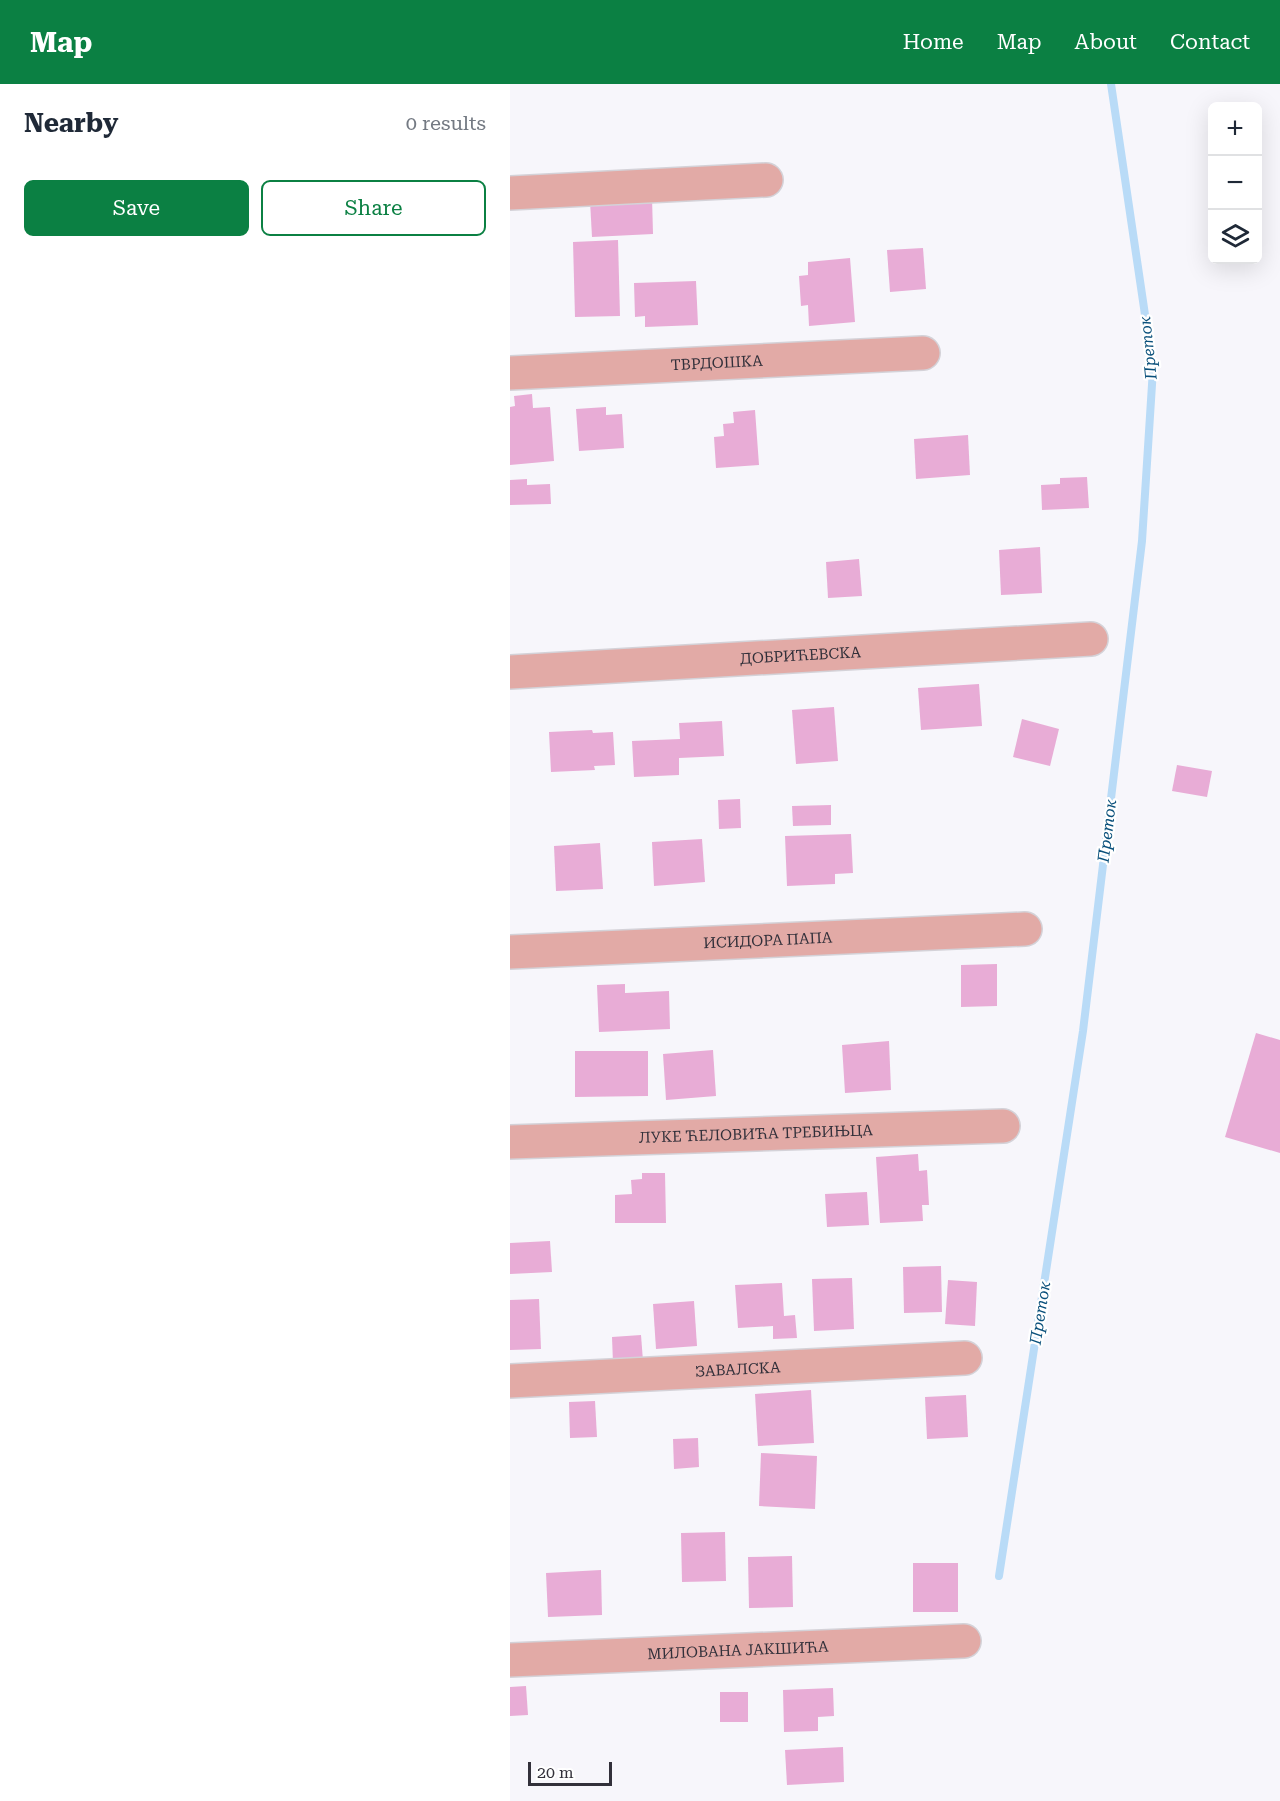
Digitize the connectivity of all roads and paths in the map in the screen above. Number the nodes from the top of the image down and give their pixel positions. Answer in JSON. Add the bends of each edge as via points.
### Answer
{"nodes":[{"id":1,"x":766,"y":180,"type":"dead end"},
{"id":2,"x":510,"y":193,"type":"edge"},
{"id":3,"x":923,"y":353,"type":"dead end"},
{"id":4,"x":510,"y":372,"type":"edge"},
{"id":5,"x":1091,"y":639,"type":"dead end"},
{"id":6,"x":510,"y":672,"type":"edge"},
{"id":7,"x":1025,"y":929,"type":"dead end"},
{"id":8,"x":510,"y":952,"type":"edge"},
{"id":9,"x":1003,"y":1126,"type":"dead end"},
{"id":10,"x":510,"y":1143,"type":"edge"},
{"id":11,"x":964,"y":1358,"type":"dead end"},
{"id":12,"x":510,"y":1381,"type":"edge"},
{"id":13,"x":964,"y":1641,"type":"dead end"},
{"id":14,"x":510,"y":1660,"type":"edge"}],
"edges":[{"from":1,"to":2,"type":"street"},
{"from":3,"to":4,"type":"street","name":"ТВРДОШКА"},
{"from":5,"to":6,"type":"street","name":"ДОБРИЋЕВСКА"},
{"from":7,"to":8,"type":"street","name":"ИСИДОРА ПАПА"},
{"from":9,"to":10,"type":"street","name":"ЛУКЕ ЋЕЛОВИЋА ТРЕБИЊЦА"},
{"from":11,"to":12,"type":"street","name":"ЗАВАЛСКА"},
{"from":13,"to":14,"type":"street","name":"МИЛОВАНА ЈАКШИЋА"}]}
